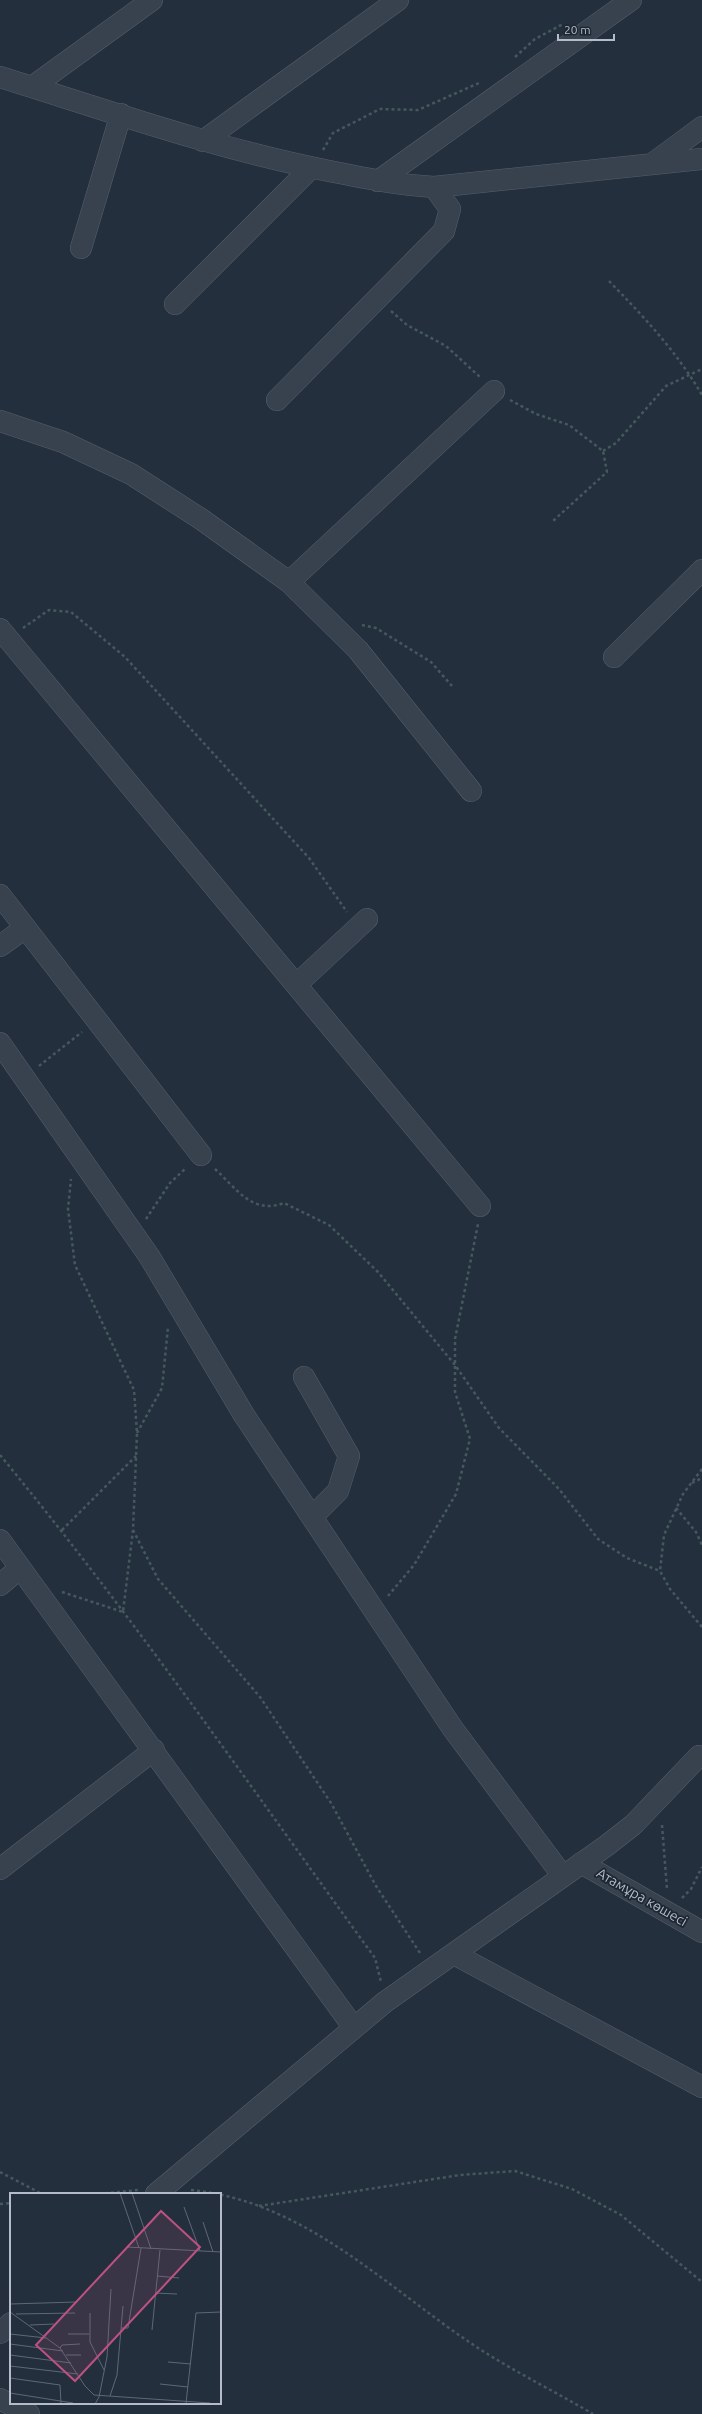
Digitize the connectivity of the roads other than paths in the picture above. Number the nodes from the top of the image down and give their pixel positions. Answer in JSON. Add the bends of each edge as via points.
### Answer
{"nodes":[{"id":1,"x":152,"y":0,"type":"edge"},
{"id":2,"x":398,"y":0,"type":"edge"},
{"id":3,"x":631,"y":0,"type":"edge"},
{"id":4,"x":0,"y":77,"type":"edge"},
{"id":5,"x":32,"y":87,"type":"junction"},
{"id":6,"x":121,"y":114,"type":"junction"},
{"id":7,"x":702,"y":128,"type":"edge"},
{"id":8,"x":203,"y":141,"type":"junction"},
{"id":9,"x":702,"y":159,"type":"edge"},
{"id":10,"x":650,"y":166,"type":"junction"},
{"id":11,"x":311,"y":168,"type":"junction"},
{"id":12,"x":378,"y":181,"type":"junction"},
{"id":13,"x":434,"y":186,"type":"junction"},
{"id":14,"x":81,"y":248,"type":"dead end"},
{"id":15,"x":175,"y":304,"type":"dead end"},
{"id":16,"x":494,"y":391,"type":"road end"},
{"id":17,"x":277,"y":400,"type":"dead end"},
{"id":18,"x":0,"y":421,"type":"edge"},
{"id":19,"x":702,"y":570,"type":"edge"},
{"id":20,"x":289,"y":582,"type":"junction"},
{"id":21,"x":4,"y":634,"type":"edge"},
{"id":22,"x":614,"y":657,"type":"dead end"},
{"id":23,"x":471,"y":790,"type":"dead end"},
{"id":24,"x":0,"y":895,"type":"edge"},
{"id":25,"x":363,"y":923,"type":"road end"},
{"id":26,"x":25,"y":928,"type":"junction"},
{"id":27,"x":0,"y":946,"type":"edge"},
{"id":28,"x":296,"y":985,"type":"junction"},
{"id":29,"x":0,"y":1043,"type":"edge"},
{"id":30,"x":200,"y":1155,"type":"road end"},
{"id":31,"x":480,"y":1206,"type":"road end"},
{"id":32,"x":304,"y":1377,"type":"dead end"},
{"id":33,"x":312,"y":1517,"type":"junction"},
{"id":34,"x":0,"y":1540,"type":"edge"},
{"id":35,"x":20,"y":1568,"type":"junction"},
{"id":36,"x":0,"y":1585,"type":"edge"},
{"id":37,"x":154,"y":1750,"type":"junction"},
{"id":38,"x":699,"y":1756,"type":"dead end"},
{"id":39,"x":581,"y":1863,"type":"junction"},
{"id":40,"x":0,"y":1869,"type":"edge"},
{"id":41,"x":562,"y":1875,"type":"junction"},
{"id":42,"x":702,"y":1932,"type":"edge"},
{"id":43,"x":454,"y":1954,"type":"junction"},
{"id":44,"x":354,"y":2028,"type":"junction"},
{"id":45,"x":702,"y":2088,"type":"edge"},
{"id":46,"x":160,"y":2191,"type":"edge"},
{"id":47,"x":10,"y":2324,"type":"edge"},
{"id":48,"x":0,"y":2333,"type":"edge"},
{"id":49,"x":0,"y":2399,"type":"edge"},
{"id":50,"x":29,"y":2414,"type":"edge"}],
"edges":[{"from":1,"to":5,"type":"street"},
{"from":2,"to":8,"type":"street"},
{"from":3,"to":12,"type":"street"},
{"from":4,"to":5,"type":"street"},
{"from":5,"to":6,"type":"street"},
{"from":6,"to":8,"type":"street"},
{"from":6,"to":14,"type":"street"},
{"from":7,"to":10,"type":"street"},
{"from":8,"to":11,"type":"street"},
{"from":9,"to":10,"type":"street"},
{"from":10,"to":13,"type":"street"},
{"from":11,"to":12,"type":"street"},
{"from":11,"to":15,"type":"street"},
{"from":12,"to":13,"type":"street","via":[[403,186]]},
{"from":13,"to":17,"type":"street","via":[[450,209],[444,232]]},
{"from":16,"to":20,"type":"street"},
{"from":18,"to":20,"type":"street","via":[[64,442],[131,474],[201,519]]},
{"from":19,"to":22,"type":"street"},
{"from":20,"to":23,"type":"street","via":[[358,650]]},
{"from":21,"to":28,"type":"street"},
{"from":24,"to":26,"type":"street"},
{"from":25,"to":28,"type":"street"},
{"from":26,"to":27,"type":"street"},
{"from":26,"to":30,"type":"street"},
{"from":28,"to":31,"type":"street"},
{"from":29,"to":33,"type":"street","via":[[135,1236],[244,1415]]},
{"from":32,"to":33,"type":"street","via":[[349,1456],[338,1491]]},
{"from":33,"to":41,"type":"street","via":[[453,1729]]},
{"from":34,"to":35,"type":"street"},
{"from":35,"to":36,"type":"street"},
{"from":35,"to":37,"type":"street"},
{"from":37,"to":40,"type":"street"},
{"from":37,"to":44,"type":"street"},
{"from":38,"to":39,"type":"street","via":[[633,1825]]},
{"from":39,"to":41,"type":"street"},
{"from":39,"to":42,"type":"street","name":"Атамұра көшесі"},
{"from":41,"to":43,"type":"street"},
{"from":43,"to":44,"type":"street","via":[[385,2002]]},
{"from":43,"to":45,"type":"street"},
{"from":44,"to":46,"type":"street"},
{"from":47,"to":48,"type":"street"},
{"from":49,"to":50,"type":"street"}]}
